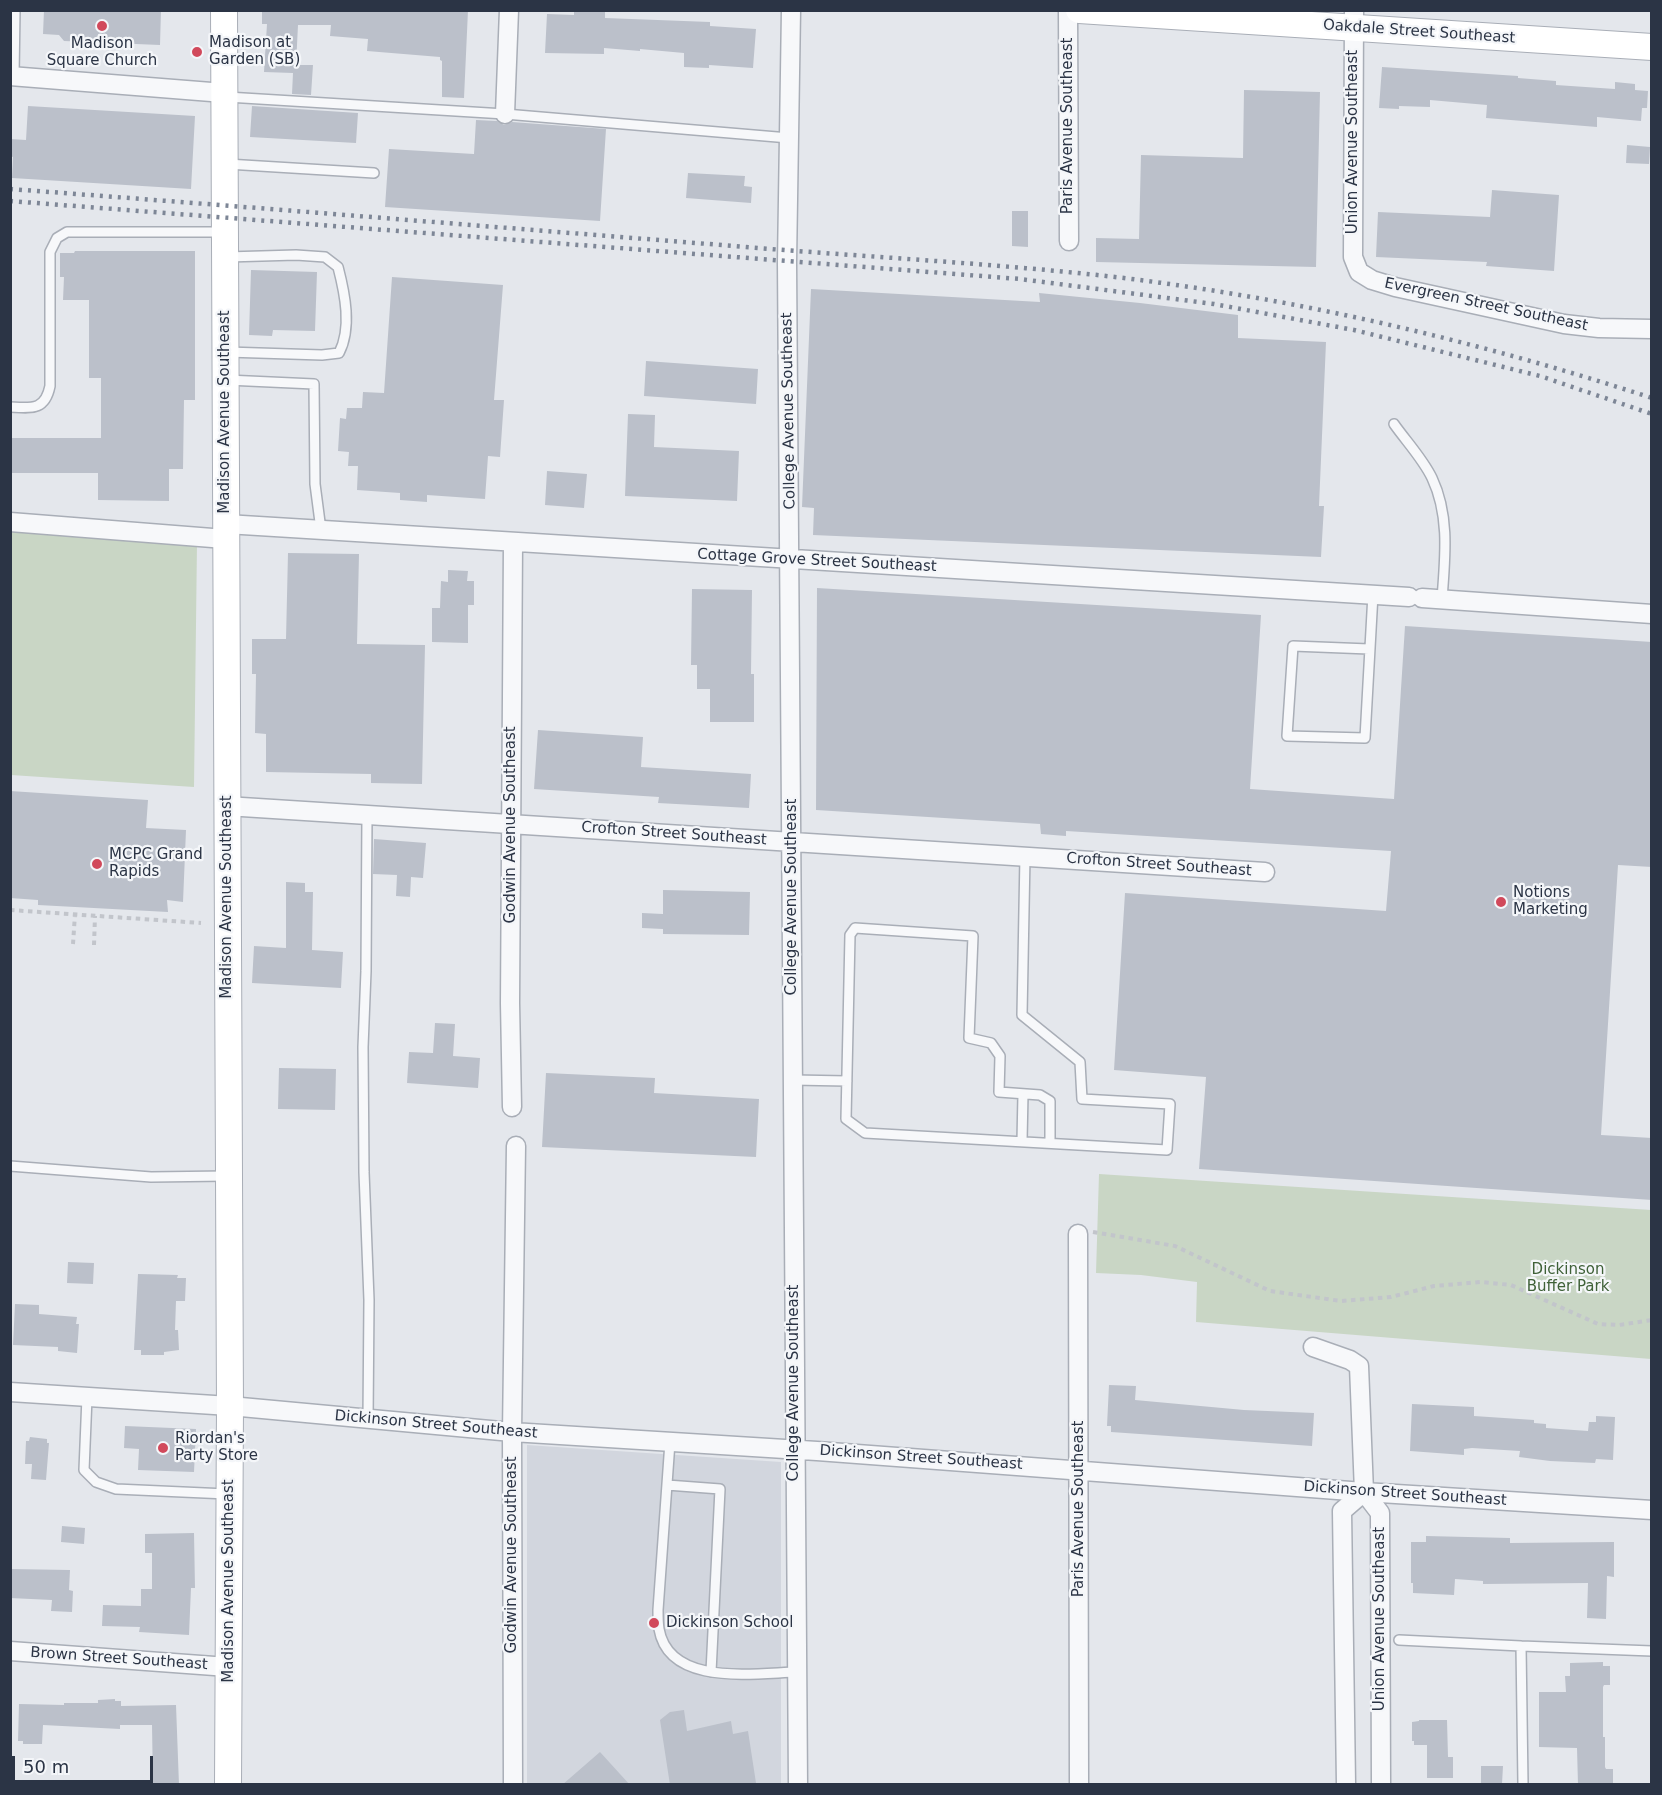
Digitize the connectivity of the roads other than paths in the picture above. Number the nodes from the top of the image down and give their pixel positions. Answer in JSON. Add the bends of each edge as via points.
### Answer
{"nodes":[{"id":1,"x":15,"y":10,"type":"edge"},
{"id":2,"x":224,"y":10,"type":"edge"},
{"id":3,"x":509,"y":10,"type":"edge"},
{"id":4,"x":791,"y":10,"type":"edge"},
{"id":5,"x":1068,"y":10,"type":"edge"},
{"id":6,"x":1079,"y":10,"type":"edge"},
{"id":7,"x":1354,"y":19,"type":"edge"},
{"id":8,"x":1652,"y":48,"type":"edge"},
{"id":9,"x":12,"y":76,"type":"edge"},
{"id":10,"x":224,"y":95,"type":"junction"},
{"id":11,"x":505,"y":114,"type":"junction"},
{"id":12,"x":789,"y":138,"type":"junction"},
{"id":13,"x":224,"y":164,"type":"junction"},
{"id":14,"x":374,"y":173,"type":"dead end"},
{"id":15,"x":224,"y":232,"type":"junction"},
{"id":16,"x":1069,"y":241,"type":"dead end"},
{"id":17,"x":225,"y":257,"type":"junction"},
{"id":18,"x":1359,"y":272,"type":"joint"},
{"id":19,"x":1652,"y":329,"type":"edge"},
{"id":20,"x":225,"y":352,"type":"junction"},
{"id":21,"x":225,"y":380,"type":"junction"},
{"id":22,"x":10,"y":407,"type":"edge"},
{"id":23,"x":1394,"y":424,"type":"dead end"},
{"id":24,"x":10,"y":522,"type":"edge"},
{"id":25,"x":321,"y":530,"type":"junction"},
{"id":26,"x":225,"y":532,"type":"junction"},
{"id":27,"x":513,"y":543,"type":"junction"},
{"id":28,"x":790,"y":559,"type":"junction"},
{"id":29,"x":1372,"y":594,"type":"junction"},
{"id":30,"x":1442,"y":599,"type":"junction"},
{"id":31,"x":1652,"y":614,"type":"edge"},
{"id":32,"x":1370,"y":649,"type":"junction"},
{"id":33,"x":226,"y":806,"type":"junction"},
{"id":34,"x":367,"y":815,"type":"junction"},
{"id":35,"x":512,"y":824,"type":"junction"},
{"id":36,"x":791,"y":841,"type":"junction"},
{"id":37,"x":1025,"y":856,"type":"junction"},
{"id":38,"x":1265,"y":873,"type":"dead end"},
{"id":39,"x":793,"y":1080,"type":"junction"},
{"id":40,"x":847,"y":1081,"type":"junction"},
{"id":41,"x":1023,"y":1094,"type":"junction"},
{"id":42,"x":512,"y":1107,"type":"dead end"},
{"id":43,"x":1022,"y":1141,"type":"junction"},
{"id":44,"x":1050,"y":1143,"type":"junction"},
{"id":45,"x":516,"y":1146,"type":"dead end"},
{"id":46,"x":10,"y":1166,"type":"edge"},
{"id":47,"x":228,"y":1176,"type":"junction"},
{"id":48,"x":1078,"y":1234,"type":"road end"},
{"id":49,"x":1313,"y":1347,"type":"dead end"},
{"id":50,"x":10,"y":1392,"type":"edge"},
{"id":51,"x":87,"y":1397,"type":"junction"},
{"id":52,"x":230,"y":1406,"type":"junction"},
{"id":53,"x":368,"y":1419,"type":"junction"},
{"id":54,"x":512,"y":1432,"type":"junction"},
{"id":55,"x":670,"y":1442,"type":"junction"},
{"id":56,"x":794,"y":1449,"type":"junction"},
{"id":57,"x":1079,"y":1470,"type":"junction"},
{"id":58,"x":667,"y":1485,"type":"junction"},
{"id":59,"x":1364,"y":1492,"type":"junction"},
{"id":60,"x":229,"y":1494,"type":"junction"},
{"id":61,"x":1652,"y":1510,"type":"edge"},
{"id":62,"x":1400,"y":1640,"type":"dead end"},
{"id":63,"x":1521,"y":1646,"type":"junction"},
{"id":64,"x":10,"y":1651,"type":"edge"},
{"id":65,"x":1652,"y":1651,"type":"edge"},
{"id":66,"x":228,"y":1667,"type":"junction"},
{"id":67,"x":711,"y":1672,"type":"junction"},
{"id":68,"x":797,"y":1672,"type":"junction"},
{"id":69,"x":228,"y":1785,"type":"edge"},
{"id":70,"x":513,"y":1785,"type":"edge"},
{"id":71,"x":798,"y":1785,"type":"edge"},
{"id":72,"x":1079,"y":1785,"type":"edge"},
{"id":73,"x":1346,"y":1785,"type":"edge"},
{"id":74,"x":1381,"y":1785,"type":"edge"},
{"id":75,"x":1523,"y":1785,"type":"edge"}],
"edges":[{"from":1,"to":9,"type":"lane"},
{"from":2,"to":10,"type":"street","name":"Madison Avenue Southeast"},
{"from":3,"to":11,"type":"street"},
{"from":4,"to":12,"type":"street","name":"College Avenue Southeast"},
{"from":5,"to":16,"type":"street","name":"Paris Avenue Southeast"},
{"from":6,"to":7,"type":"street","name":"Oakdale Street Southeast"},
{"from":7,"to":8,"type":"street","name":"Oakdale Street Southeast"},
{"from":7,"to":18,"type":"street","name":"Union Avenue Southeast","via":[[1353,257]]},
{"from":9,"to":10,"type":"street"},
{"from":10,"to":11,"type":"lane"},
{"from":10,"to":13,"type":"street","name":"Madison Avenue Southeast"},
{"from":11,"to":12,"type":"lane"},
{"from":12,"to":28,"type":"street","name":"College Avenue Southeast"},
{"from":13,"to":14,"type":"lane"},
{"from":13,"to":15,"type":"street","name":"Madison Avenue Southeast"},
{"from":15,"to":17,"type":"street","name":"Madison Avenue Southeast"},
{"from":15,"to":22,"type":"lane","via":[[67,232],[57,238],[50,252],[49,395],[33,408]]},
{"from":17,"to":20,"type":"street","name":"Madison Avenue Southeast"},
{"from":17,"to":20,"type":"lane","via":[[325,257],[338,267],[345,294],[346,341],[339,353],[322,355]]},
{"from":18,"to":19,"type":"street","name":"Evergreen Street Southeast","via":[[1395,286],[1564,324]]},
{"from":20,"to":21,"type":"street","name":"Madison Avenue Southeast"},
{"from":21,"to":25,"type":"lane","via":[[314,384],[315,484]]},
{"from":21,"to":26,"type":"street","name":"Madison Avenue Southeast"},
{"from":23,"to":30,"type":"lane","via":[[1432,477],[1443,510],[1446,540]]},
{"from":24,"to":26,"type":"street","name":"Cottage Grove Street Southeast"},
{"from":25,"to":26,"type":"street","name":"Cottage Grove Street Southeast"},
{"from":25,"to":27,"type":"street","name":"Cottage Grove Street Southeast"},
{"from":26,"to":33,"type":"street","name":"Madison Avenue Southeast"},
{"from":27,"to":28,"type":"street","name":"Cottage Grove Street Southeast"},
{"from":27,"to":35,"type":"street","name":"Godwin Avenue Southeast"},
{"from":28,"to":29,"type":"street","name":"Cottage Grove Street Southeast"},
{"from":28,"to":36,"type":"street","name":"College Avenue Southeast"},
{"from":29,"to":30,"type":"street","name":"Cottage Grove Street Southeast"},
{"from":29,"to":32,"type":"lane"},
{"from":30,"to":31,"type":"street","name":"Cottage Grove Street Southeast"},
{"from":32,"to":32,"type":"lane","via":[[1365,738],[1287,736],[1293,646]]},
{"from":33,"to":34,"type":"street","name":"Crofton Street Southeast"},
{"from":33,"to":47,"type":"street","name":"Madison Avenue Southeast"},
{"from":34,"to":35,"type":"street","name":"Crofton Street Southeast"},
{"from":34,"to":53,"type":"lane","via":[[363,1047]]},
{"from":35,"to":36,"type":"street","name":"Crofton Street Southeast"},
{"from":35,"to":42,"type":"street","name":"Godwin Avenue Southeast"},
{"from":36,"to":37,"type":"street","name":"Crofton Street Southeast"},
{"from":36,"to":39,"type":"street","name":"College Avenue Southeast"},
{"from":37,"to":38,"type":"street","name":"Crofton Street Southeast"},
{"from":37,"to":44,"type":"lane","via":[[1022,1015],[1080,1062],[1082,1099],[1170,1104],[1167,1150]]},
{"from":39,"to":40,"type":"lane"},
{"from":39,"to":56,"type":"street","name":"College Avenue Southeast"},
{"from":40,"to":41,"type":"lane","via":[[850,935],[855,928],[973,936],[969,1038],[991,1043],[1000,1056],[999,1092]]},
{"from":40,"to":43,"type":"lane","via":[[846,1119],[865,1132]]},
{"from":41,"to":43,"type":"lane"},
{"from":41,"to":44,"type":"lane","via":[[1040,1095],[1050,1101]]},
{"from":43,"to":44,"type":"lane"},
{"from":45,"to":54,"type":"street","name":"Godwin Avenue Southeast"},
{"from":46,"to":47,"type":"lane","via":[[151,1178]]},
{"from":47,"to":52,"type":"street","name":"Madison Avenue Southeast"},
{"from":48,"to":57,"type":"street","name":"Paris Avenue Southeast"},
{"from":49,"to":59,"type":"street","via":[[1359,1366]]},
{"from":50,"to":51,"type":"street","name":"Dickinson Street Southeast"},
{"from":51,"to":52,"type":"street","name":"Dickinson Street Southeast"},
{"from":51,"to":60,"type":"lane","via":[[84,1470],[96,1482],[116,1489]]},
{"from":52,"to":53,"type":"street","name":"Dickinson Street Southeast"},
{"from":52,"to":60,"type":"street","name":"Madison Avenue Southeast"},
{"from":53,"to":54,"type":"street","name":"Dickinson Street Southeast"},
{"from":54,"to":55,"type":"street","name":"Dickinson Street Southeast"},
{"from":54,"to":70,"type":"street","name":"Godwin Avenue Southeast"},
{"from":55,"to":56,"type":"street","name":"Dickinson Street Southeast"},
{"from":55,"to":58,"type":"lane"},
{"from":56,"to":57,"type":"street","name":"Dickinson Street Southeast"},
{"from":56,"to":68,"type":"street","name":"College Avenue Southeast"},
{"from":57,"to":59,"type":"street","name":"Dickinson Street Southeast"},
{"from":57,"to":72,"type":"street","name":"Paris Avenue Southeast"},
{"from":58,"to":67,"type":"lane","via":[[659,1630],[668,1649],[684,1664]]},
{"from":58,"to":67,"type":"lane","via":[[720,1489]]},
{"from":59,"to":61,"type":"street","name":"Dickinson Street Southeast"},
{"from":59,"to":73,"type":"street","via":[[1342,1511]]},
{"from":59,"to":74,"type":"street","name":"Union Avenue Southeast","via":[[1380,1513]]},
{"from":60,"to":66,"type":"street","name":"Madison Avenue Southeast"},
{"from":62,"to":63,"type":"lane"},
{"from":63,"to":65,"type":"lane"},
{"from":63,"to":75,"type":"lane"},
{"from":64,"to":66,"type":"street","name":"Brown Street Southeast"},
{"from":66,"to":69,"type":"street","name":"Madison Avenue Southeast"},
{"from":67,"to":68,"type":"lane"},
{"from":68,"to":71,"type":"street","name":"College Avenue Southeast"}]}
